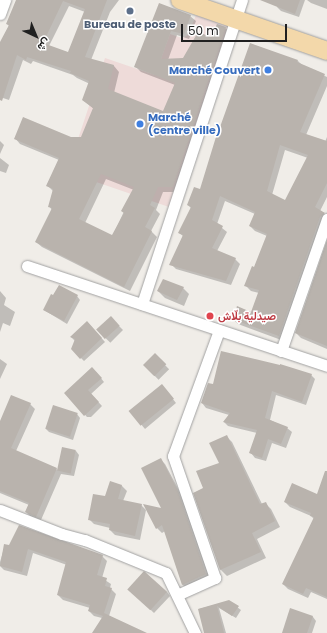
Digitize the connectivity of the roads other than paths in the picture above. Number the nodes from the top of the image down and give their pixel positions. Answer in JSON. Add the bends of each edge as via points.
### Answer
{"nodes":[{"id":1,"x":5,"y":0,"type":"edge"},
{"id":2,"x":180,"y":0,"type":"edge"},
{"id":3,"x":242,"y":0,"type":"edge"},
{"id":4,"x":0,"y":14,"type":"edge"},
{"id":5,"x":236,"y":18,"type":"junction"},
{"id":6,"x":327,"y":51,"type":"edge"},
{"id":7,"x":327,"y":219,"type":"edge"},
{"id":8,"x":27,"y":266,"type":"dead end"},
{"id":9,"x":142,"y":304,"type":"junction"},
{"id":10,"x":219,"y":330,"type":"junction"},
{"id":11,"x":281,"y":351,"type":"junction"},
{"id":12,"x":327,"y":366,"type":"edge"},
{"id":13,"x":0,"y":510,"type":"edge"},
{"id":14,"x":177,"y":595,"type":"junction"},
{"id":15,"x":195,"y":633,"type":"edge"}],
"edges":[{"from":1,"to":4,"type":"street"},
{"from":2,"to":5,"type":"main road"},
{"from":3,"to":5,"type":"street"},
{"from":5,"to":6,"type":"main road"},
{"from":5,"to":9,"type":"street"},
{"from":7,"to":11,"type":"street"},
{"from":8,"to":9,"type":"street"},
{"from":9,"to":10,"type":"street"},
{"from":10,"to":11,"type":"street"},
{"from":10,"to":14,"type":"street","via":[[173,456],[215,578]]},
{"from":11,"to":12,"type":"street"},
{"from":13,"to":14,"type":"street","via":[[85,540],[166,573]]},
{"from":14,"to":15,"type":"street"}]}
